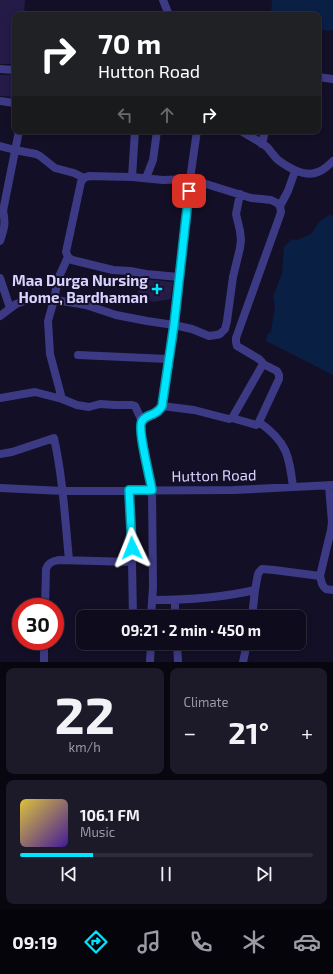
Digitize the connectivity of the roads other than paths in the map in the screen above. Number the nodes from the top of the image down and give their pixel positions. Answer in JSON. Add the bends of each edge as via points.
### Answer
{"nodes":[{"id":1,"x":163,"y":0,"type":"edge"},
{"id":2,"x":167,"y":12,"type":"edge"},
{"id":3,"x":0,"y":69,"type":"edge"},
{"id":4,"x":12,"y":70,"type":"edge"},
{"id":5,"x":321,"y":77,"type":"edge"},
{"id":6,"x":333,"y":79,"type":"edge"},
{"id":7,"x":0,"y":101,"type":"edge"},
{"id":8,"x":12,"y":103,"type":"edge"},
{"id":9,"x":18,"y":134,"type":"edge"},
{"id":10,"x":135,"y":134,"type":"edge"},
{"id":11,"x":157,"y":134,"type":"edge"},
{"id":12,"x":197,"y":134,"type":"edge"},
{"id":13,"x":247,"y":134,"type":"edge"},
{"id":14,"x":264,"y":134,"type":"edge"},
{"id":15,"x":262,"y":144,"type":"junction"},
{"id":16,"x":0,"y":146,"type":"edge"},
{"id":17,"x":15,"y":150,"type":"junction"},
{"id":18,"x":333,"y":161,"type":"edge"},
{"id":19,"x":330,"y":169,"type":"edge"},
{"id":20,"x":295,"y":171,"type":"junction"},
{"id":21,"x":132,"y":177,"type":"junction"},
{"id":22,"x":84,"y":178,"type":"junction"},
{"id":23,"x":146,"y":178,"type":"junction"},
{"id":24,"x":190,"y":179,"type":"junction"},
{"id":25,"x":240,"y":194,"type":"junction"},
{"id":26,"x":280,"y":206,"type":"junction"},
{"id":27,"x":2,"y":210,"type":"edge"},
{"id":28,"x":0,"y":242,"type":"edge"},
{"id":29,"x":68,"y":257,"type":"junction"},
{"id":30,"x":179,"y":277,"type":"junction"},
{"id":31,"x":0,"y":278,"type":"edge"},
{"id":32,"x":54,"y":300,"type":"junction"},
{"id":33,"x":10,"y":308,"type":"junction"},
{"id":34,"x":0,"y":316,"type":"edge"},
{"id":35,"x":174,"y":325,"type":"junction"},
{"id":36,"x":78,"y":355,"type":"dead end"},
{"id":37,"x":168,"y":359,"type":"junction"},
{"id":38,"x":263,"y":364,"type":"junction"},
{"id":39,"x":0,"y":398,"type":"edge"},
{"id":40,"x":62,"y":398,"type":"junction"},
{"id":41,"x":162,"y":406,"type":"junction"},
{"id":42,"x":232,"y":418,"type":"junction"},
{"id":43,"x":142,"y":421,"type":"junction"},
{"id":44,"x":259,"y":422,"type":"junction"},
{"id":45,"x":0,"y":454,"type":"edge"},
{"id":46,"x":331,"y":486,"type":"edge"},
{"id":47,"x":293,"y":487,"type":"junction"},
{"id":48,"x":0,"y":488,"type":"edge"},
{"id":49,"x":129,"y":490,"type":"junction"},
{"id":50,"x":152,"y":490,"type":"junction"},
{"id":51,"x":63,"y":491,"type":"junction"},
{"id":52,"x":69,"y":560,"type":"junction"},
{"id":53,"x":132,"y":562,"type":"junction"},
{"id":54,"x":320,"y":576,"type":"junction"},
{"id":55,"x":255,"y":590,"type":"junction"},
{"id":56,"x":333,"y":590,"type":"edge"},
{"id":57,"x":45,"y":598,"type":"edge"},
{"id":58,"x":152,"y":600,"type":"junction"},
{"id":59,"x":175,"y":600,"type":"junction"},
{"id":60,"x":133,"y":610,"type":"edge"},
{"id":61,"x":151,"y":610,"type":"edge"},
{"id":62,"x":175,"y":610,"type":"edge"},
{"id":63,"x":253,"y":610,"type":"edge"},
{"id":64,"x":44,"y":650,"type":"edge"},
{"id":65,"x":151,"y":650,"type":"edge"},
{"id":66,"x":177,"y":650,"type":"edge"},
{"id":67,"x":246,"y":650,"type":"edge"},
{"id":68,"x":44,"y":662,"type":"edge"},
{"id":69,"x":150,"y":662,"type":"edge"},
{"id":70,"x":178,"y":662,"type":"edge"},
{"id":71,"x":243,"y":662,"type":"edge"}],
"edges":[{"from":1,"to":2,"type":"street"},
{"from":3,"to":4,"type":"street"},
{"from":5,"to":6,"type":"street"},
{"from":7,"to":8,"type":"street"},
{"from":9,"to":17,"type":"street"},
{"from":10,"to":21,"type":"street"},
{"from":11,"to":23,"type":"street","via":[[153,160]]},
{"from":12,"to":24,"type":"street"},
{"from":13,"to":15,"type":"street"},
{"from":14,"to":15,"type":"street"},
{"from":15,"to":20,"type":"street","via":[[278,160]]},
{"from":16,"to":17,"type":"street"},
{"from":17,"to":22,"type":"street","via":[[36,154],[55,168]]},
{"from":17,"to":27,"type":"street"},
{"from":18,"to":19,"type":"street"},
{"from":19,"to":20,"type":"street","via":[[312,174]]},
{"from":20,"to":26,"type":"street"},
{"from":21,"to":22,"type":"street"},
{"from":21,"to":23,"type":"street"},
{"from":22,"to":29,"type":"street","via":[[76,201],[66,252]]},
{"from":23,"to":24,"type":"street"},
{"from":24,"to":25,"type":"street"},
{"from":24,"to":30,"type":"street"},
{"from":25,"to":26,"type":"street","via":[[271,200]]},
{"from":25,"to":35,"type":"street","via":[[236,214],[241,240],[225,329],[220,334],[209,336]]},
{"from":26,"to":38,"type":"street","via":[[279,218],[236,338],[237,346]]},
{"from":27,"to":28,"type":"street","via":[[5,223]]},
{"from":29,"to":30,"type":"street","via":[[113,270]]},
{"from":29,"to":32,"type":"street","via":[[58,279]]},
{"from":30,"to":35,"type":"street"},
{"from":31,"to":33,"type":"street"},
{"from":32,"to":33,"type":"street","via":[[27,300]]},
{"from":32,"to":35,"type":"street"},
{"from":32,"to":40,"type":"street","via":[[48,321],[50,354]]},
{"from":33,"to":34,"type":"street"},
{"from":35,"to":37,"type":"street"},
{"from":36,"to":37,"type":"street"},
{"from":37,"to":41,"type":"street"},
{"from":38,"to":42,"type":"street"},
{"from":38,"to":44,"type":"street","via":[[277,371],[279,379]]},
{"from":39,"to":40,"type":"street","via":[[35,392]]},
{"from":40,"to":43,"type":"street","via":[[89,407],[100,404],[132,405]]},
{"from":41,"to":42,"type":"street"},
{"from":41,"to":43,"type":"street","via":[[157,413]]},
{"from":42,"to":44,"type":"street","via":[[256,425]]},
{"from":43,"to":50,"type":"street","via":[[141,429]]},
{"from":44,"to":47,"type":"street","via":[[281,442],[290,463]]},
{"from":45,"to":51,"type":"street","via":[[54,438]]},
{"from":46,"to":47,"type":"street","name":"Hutton Road"},
{"from":46,"to":54,"type":"street","via":[[332,522]]},
{"from":47,"to":50,"type":"street","name":"Hutton Road"},
{"from":48,"to":51,"type":"street","name":"Hutton Road"},
{"from":49,"to":50,"type":"street","name":"Hutton Road"},
{"from":49,"to":51,"type":"street","name":"Hutton Road"},
{"from":49,"to":53,"type":"street"},
{"from":50,"to":58,"type":"street"},
{"from":51,"to":52,"type":"street"},
{"from":52,"to":53,"type":"street"},
{"from":52,"to":57,"type":"street","via":[[53,561],[48,565]]},
{"from":53,"to":60,"type":"street"},
{"from":54,"to":55,"type":"street","via":[[262,569],[258,574]]},
{"from":54,"to":56,"type":"street","via":[[324,587]]},
{"from":55,"to":59,"type":"street"},
{"from":55,"to":63,"type":"street"},
{"from":58,"to":59,"type":"street"},
{"from":58,"to":61,"type":"street"},
{"from":59,"to":62,"type":"street"},
{"from":64,"to":68,"type":"street"},
{"from":65,"to":69,"type":"street"},
{"from":66,"to":70,"type":"street"},
{"from":67,"to":71,"type":"street"}]}
